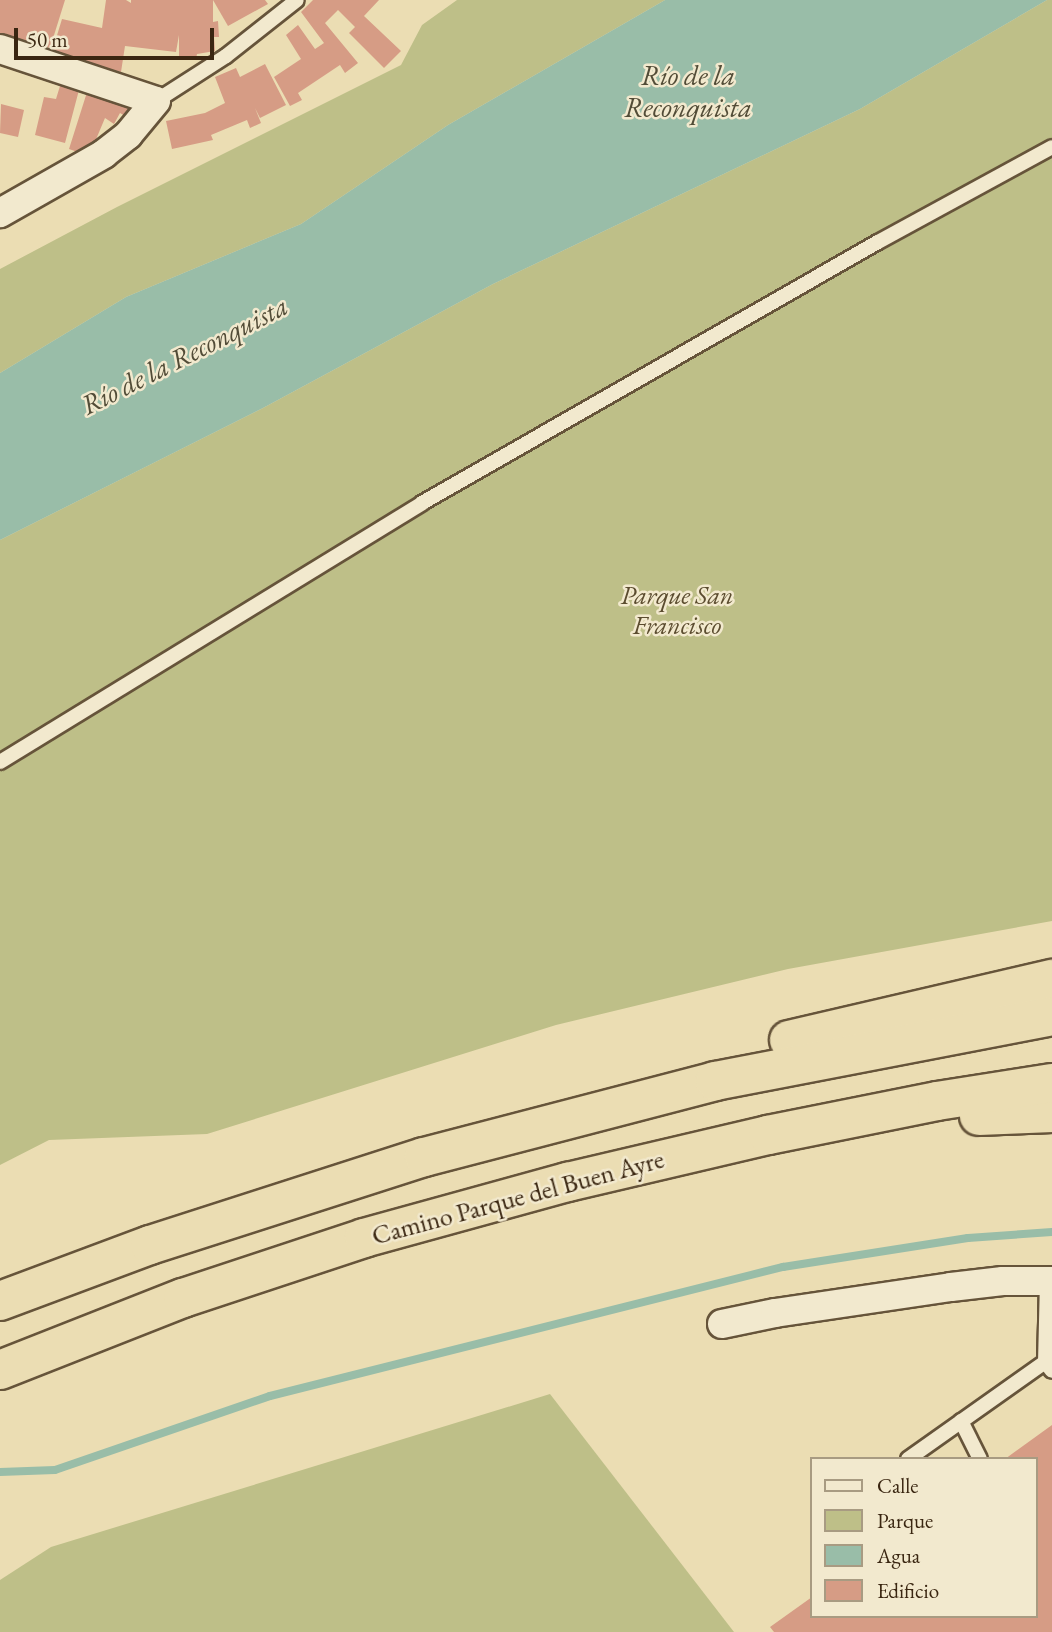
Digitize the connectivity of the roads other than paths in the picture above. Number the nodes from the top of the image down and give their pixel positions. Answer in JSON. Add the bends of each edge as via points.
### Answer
{"nodes":[{"id":1,"x":298,"y":0,"type":"edge"},
{"id":2,"x":0,"y":49,"type":"edge"},
{"id":3,"x":156,"y":101,"type":"junction"},
{"id":4,"x":1052,"y":147,"type":"edge"},
{"id":5,"x":0,"y":213,"type":"edge"},
{"id":6,"x":0,"y":762,"type":"edge"},
{"id":7,"x":1052,"y":979,"type":"edge"},
{"id":8,"x":1052,"y":1016,"type":"edge"},
{"id":9,"x":1052,"y":1083,"type":"edge"},
{"id":10,"x":1052,"y":1112,"type":"edge"},
{"id":11,"x":768,"y":1135,"type":"junction"},
{"id":12,"x":424,"y":1157,"type":"junction"},
{"id":13,"x":1049,"y":1281,"type":"edge"},
{"id":14,"x":0,"y":1301,"type":"edge"},
{"id":15,"x":722,"y":1324,"type":"dead end"},
{"id":16,"x":1048,"y":1367,"type":"edge"},
{"id":17,"x":0,"y":1370,"type":"edge"},
{"id":18,"x":961,"y":1421,"type":"junction"},
{"id":19,"x":911,"y":1457,"type":"edge"},
{"id":20,"x":979,"y":1457,"type":"edge"}],
"edges":[{"from":1,"to":3,"type":"lane","via":[[226,56]]},
{"from":2,"to":3,"type":"street"},
{"from":3,"to":5,"type":"street","via":[[128,135],[104,154]]},
{"from":4,"to":6,"type":"lane","via":[[422,503]]},
{"from":7,"to":12,"type":"highway","via":[[717,1056],[579,1099]]},
{"from":8,"to":12,"type":"highway","via":[[715,1081]]},
{"from":9,"to":11,"type":"highway","name":"Camino Parque del Buen Ayre"},
{"from":10,"to":11,"type":"highway"},
{"from":11,"to":17,"type":"highway","name":"Camino Parque del Buen Ayre","via":[[569,1182],[365,1238],[183,1298]]},
{"from":12,"to":14,"type":"highway","via":[[150,1245]]},
{"from":13,"to":15,"type":"street","via":[[951,1287]]},
{"from":13,"to":16,"type":"lane"},
{"from":16,"to":18,"type":"lane"},
{"from":18,"to":19,"type":"lane"},
{"from":18,"to":20,"type":"lane"}]}
